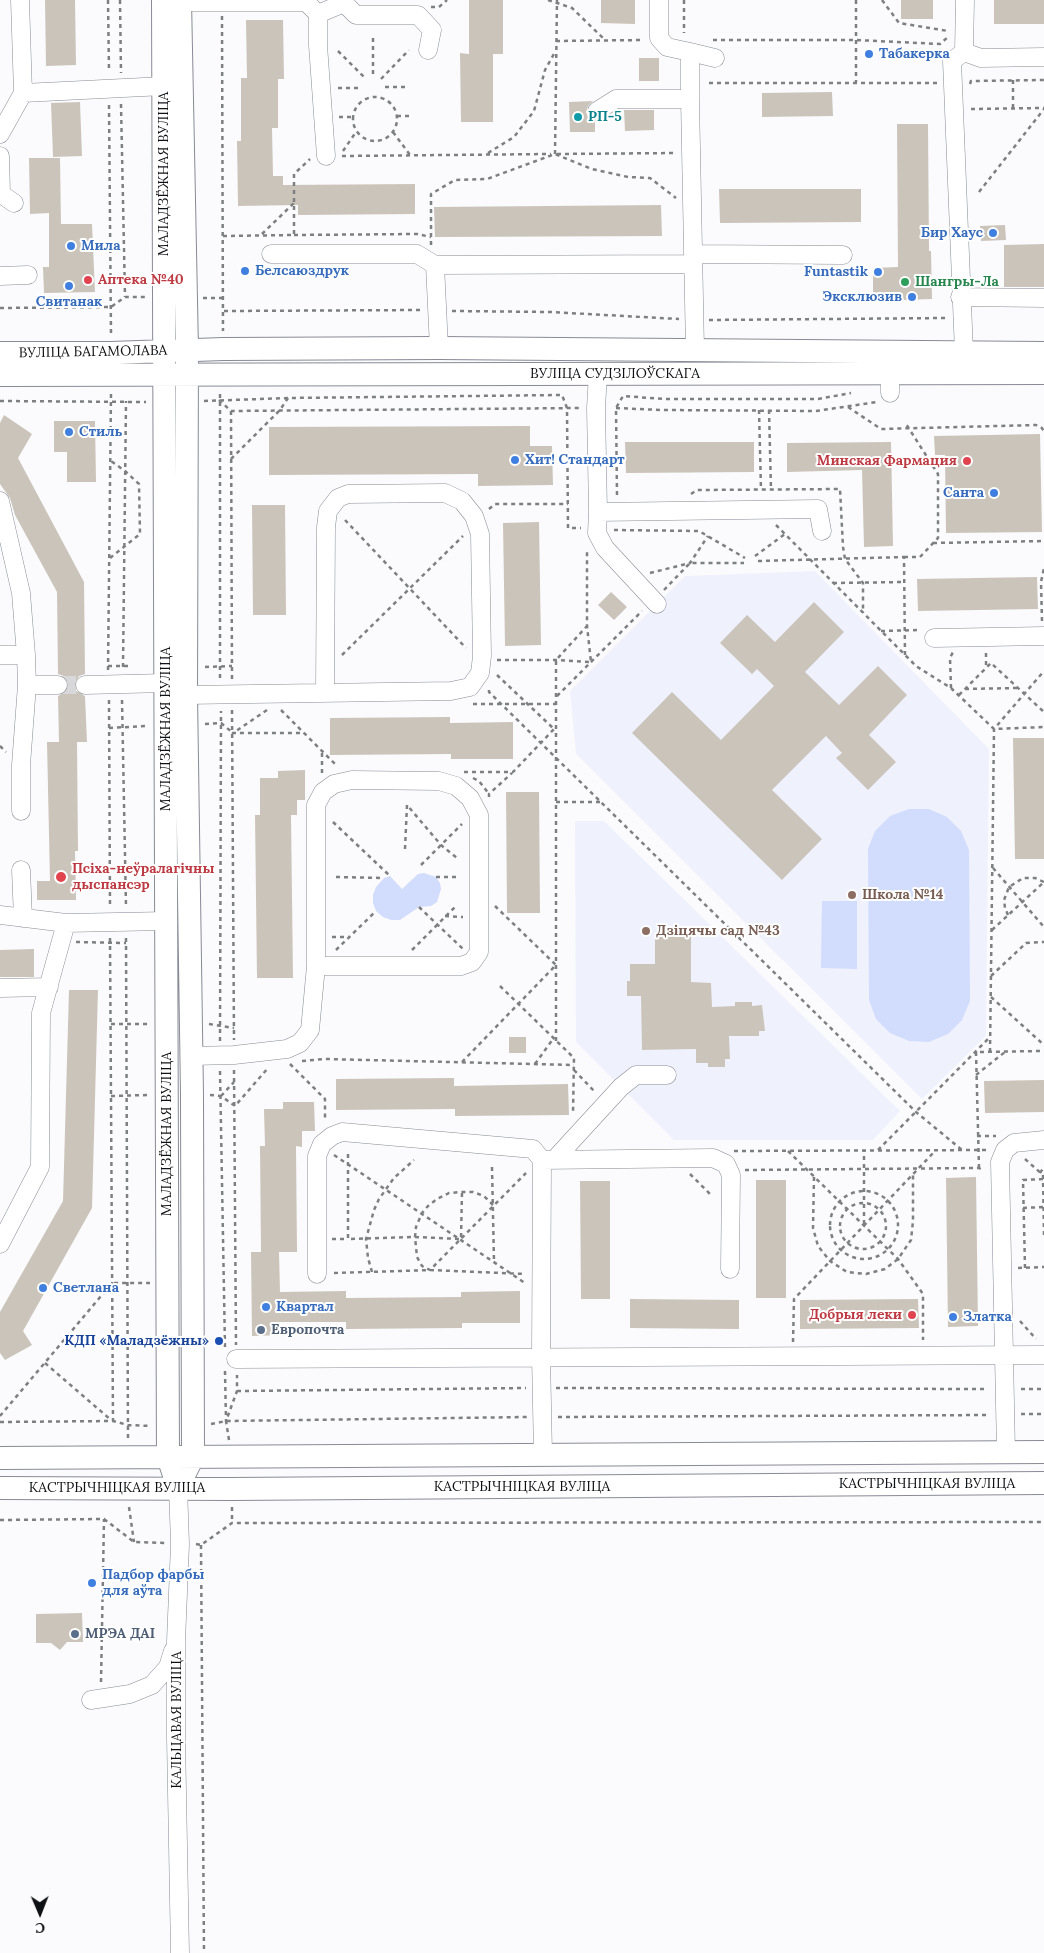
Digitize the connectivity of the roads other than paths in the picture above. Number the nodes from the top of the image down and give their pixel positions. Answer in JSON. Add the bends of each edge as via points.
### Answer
{"nodes":[{"id":1,"x":20,"y":0,"type":"edge"},
{"id":2,"x":659,"y":0,"type":"edge"},
{"id":3,"x":965,"y":0,"type":"edge"},
{"id":4,"x":175,"y":1,"type":"edge"},
{"id":5,"x":345,"y":1,"type":"edge"},
{"id":6,"x":318,"y":14,"type":"junction"},
{"id":7,"x":687,"y":46,"type":"junction"},
{"id":8,"x":428,"y":50,"type":"dead end"},
{"id":9,"x":964,"y":52,"type":"junction"},
{"id":10,"x":1044,"y":57,"type":"edge"},
{"id":11,"x":715,"y":58,"type":"dead end"},
{"id":12,"x":164,"y":86,"type":"junction"},
{"id":13,"x":23,"y":92,"type":"junction"},
{"id":14,"x":690,"y":99,"type":"junction"},
{"id":15,"x":597,"y":111,"type":"dead end"},
{"id":16,"x":0,"y":134,"type":"edge"},
{"id":17,"x":0,"y":156,"type":"edge"},
{"id":18,"x":326,"y":156,"type":"road end"},
{"id":19,"x":14,"y":203,"type":"dead end"},
{"id":20,"x":271,"y":254,"type":"dead end"},
{"id":21,"x":843,"y":255,"type":"dead end"},
{"id":22,"x":433,"y":259,"type":"junction"},
{"id":23,"x":693,"y":259,"type":"junction"},
{"id":24,"x":28,"y":275,"type":"dead end"},
{"id":25,"x":0,"y":276,"type":"edge"},
{"id":26,"x":1044,"y":298,"type":"edge"},
{"id":27,"x":961,"y":306,"type":"junction"},
{"id":28,"x":439,"y":348,"type":"junction"},
{"id":29,"x":187,"y":350,"type":"junction"},
{"id":30,"x":695,"y":350,"type":"junction"},
{"id":31,"x":164,"y":351,"type":"junction"},
{"id":32,"x":964,"y":352,"type":"junction"},
{"id":33,"x":0,"y":353,"type":"edge"},
{"id":34,"x":1044,"y":353,"type":"edge"},
{"id":35,"x":175,"y":374,"type":"junction"},
{"id":36,"x":598,"y":374,"type":"junction"},
{"id":37,"x":1044,"y":374,"type":"edge"},
{"id":38,"x":0,"y":375,"type":"edge"},
{"id":39,"x":0,"y":501,"type":"edge"},
{"id":40,"x":598,"y":512,"type":"junction"},
{"id":41,"x":822,"y":531,"type":"dead end"},
{"id":42,"x":656,"y":602,"type":"road end"},
{"id":43,"x":1043,"y":632,"type":"edge"},
{"id":44,"x":934,"y":638,"type":"dead end"},
{"id":45,"x":26,"y":654,"type":"junction"},
{"id":46,"x":0,"y":655,"type":"edge"},
{"id":47,"x":166,"y":683,"type":"junction"},
{"id":48,"x":27,"y":685,"type":"junction"},
{"id":49,"x":58,"y":685,"type":"tunnel mouth"},
{"id":50,"x":85,"y":685,"type":"tunnel mouth"},
{"id":51,"x":325,"y":692,"type":"junction"},
{"id":52,"x":186,"y":695,"type":"junction"},
{"id":53,"x":21,"y":811,"type":"dead end"},
{"id":54,"x":21,"y":870,"type":"dead end"},
{"id":55,"x":0,"y":915,"type":"edge"},
{"id":56,"x":23,"y":918,"type":"junction"},
{"id":57,"x":166,"y":921,"type":"junction"},
{"id":58,"x":66,"y":923,"type":"junction"},
{"id":59,"x":316,"y":966,"type":"junction"},
{"id":60,"x":48,"y":987,"type":"junction"},
{"id":61,"x":0,"y":988,"type":"edge"},
{"id":62,"x":191,"y":1056,"type":"junction"},
{"id":63,"x":666,"y":1075,"type":"dead end"},
{"id":64,"x":1044,"y":1140,"type":"edge"},
{"id":65,"x":542,"y":1162,"type":"junction"},
{"id":66,"x":0,"y":1244,"type":"edge"},
{"id":67,"x":730,"y":1269,"type":"dead end"},
{"id":68,"x":317,"y":1274,"type":"road end"},
{"id":69,"x":1044,"y":1355,"type":"edge"},
{"id":70,"x":541,"y":1356,"type":"junction"},
{"id":71,"x":1005,"y":1356,"type":"junction"},
{"id":72,"x":229,"y":1359,"type":"road end"},
{"id":73,"x":1006,"y":1452,"type":"junction"},
{"id":74,"x":1044,"y":1452,"type":"edge"},
{"id":75,"x":543,"y":1455,"type":"junction"},
{"id":76,"x":193,"y":1457,"type":"junction"},
{"id":77,"x":0,"y":1458,"type":"edge"},
{"id":78,"x":168,"y":1458,"type":"junction"},
{"id":79,"x":1044,"y":1483,"type":"edge"},
{"id":80,"x":0,"y":1488,"type":"edge"},
{"id":81,"x":178,"y":1488,"type":"junction"},
{"id":82,"x":176,"y":1641,"type":"junction"},
{"id":83,"x":96,"y":1700,"type":"road end"},
{"id":84,"x":180,"y":1953,"type":"edge"}],
"edges":[{"from":1,"to":13,"type":"street"},
{"from":2,"to":7,"type":"street","via":[[659,38],[667,47]]},
{"from":3,"to":9,"type":"street"},
{"from":4,"to":6,"type":"street","via":[[306,2]]},
{"from":4,"to":12,"type":"main road","name":"МАЛАДЗЁЖНАЯ ВУЛІЦА"},
{"from":4,"to":29,"type":"main road","name":"МАЛАДЗЁЖНАЯ ВУЛІЦА"},
{"from":5,"to":6,"type":"street"},
{"from":5,"to":8,"type":"street","via":[[356,15],[418,15],[432,30]]},
{"from":6,"to":18,"type":"street"},
{"from":7,"to":11,"type":"street"},
{"from":7,"to":14,"type":"street"},
{"from":9,"to":10,"type":"street","via":[[982,58]]},
{"from":9,"to":27,"type":"street","via":[[952,61]]},
{"from":12,"to":13,"type":"street"},
{"from":12,"to":31,"type":"main road","name":"МАЛАДЗЁЖНАЯ ВУЛІЦА"},
{"from":13,"to":16,"type":"street"},
{"from":14,"to":15,"type":"street","via":[[616,99]]},
{"from":14,"to":23,"type":"street"},
{"from":17,"to":19,"type":"street","via":[[0,194]]},
{"from":20,"to":22,"type":"street","via":[[417,254]]},
{"from":21,"to":23,"type":"street"},
{"from":22,"to":23,"type":"street"},
{"from":22,"to":28,"type":"street"},
{"from":23,"to":30,"type":"street"},
{"from":24,"to":25,"type":"street"},
{"from":26,"to":27,"type":"street"},
{"from":27,"to":32,"type":"street"},
{"from":28,"to":29,"type":"main road","name":"ВУЛІЦА СУДЗІЛОЎСКАГА"},
{"from":28,"to":30,"type":"main road","name":"ВУЛІЦА СУДЗІЛОЎСКАГА"},
{"from":29,"to":31,"type":"main road","name":"ВУЛІЦА БАГАМОЛАВА"},
{"from":29,"to":35,"type":"main road","name":"МАЛАДЗЁЖНАЯ ВУЛІЦА"},
{"from":30,"to":32,"type":"main road","name":"ВУЛІЦА СУДЗІЛОЎСКАГА"},
{"from":31,"to":33,"type":"main road","name":"ВУЛІЦА БАГАМОЛАВА"},
{"from":31,"to":35,"type":"main road","name":"МАЛАДЗЁЖНАЯ ВУЛІЦА"},
{"from":32,"to":34,"type":"main road","name":"ВУЛІЦА СУДЗІЛОЎСКАГА"},
{"from":35,"to":36,"type":"main road","name":"ВУЛІЦА СУДЗІЛОЎСКАГА"},
{"from":35,"to":38,"type":"main road","name":"ВУЛІЦА БАГАМОЛАВА"},
{"from":35,"to":47,"type":"main road","name":"МАЛАДЗЁЖНАЯ ВУЛІЦА"},
{"from":35,"to":52,"type":"main road","name":"МАЛАДЗЁЖНАЯ ВУЛІЦА"},
{"from":36,"to":37,"type":"main road","name":"ВУЛІЦА СУДЗІЛОЎСКАГА","via":[[888,389]]},
{"from":36,"to":40,"type":"street"},
{"from":39,"to":45,"type":"street","via":[[21,593]]},
{"from":40,"to":41,"type":"street","via":[[818,509]]},
{"from":40,"to":42,"type":"street","via":[[597,533],[605,548]]},
{"from":43,"to":44,"type":"street"},
{"from":45,"to":46,"type":"street"},
{"from":45,"to":48,"type":"street"},
{"from":47,"to":50,"type":"street"},
{"from":47,"to":57,"type":"main road","name":"МАЛАДЗЁЖНАЯ ВУЛІЦА"},
{"from":48,"to":49,"type":"street"},
{"from":48,"to":53,"type":"street"},
{"from":51,"to":51,"type":"street","via":[[451,691],[470,687],[480,673],[482,656],[480,534],[474,516],[462,501],[445,493],[348,494],[338,498],[328,510]]},
{"from":51,"to":52,"type":"street"},
{"from":52,"to":62,"type":"main road","name":"МАЛАДЗЁЖНАЯ ВУЛІЦА"},
{"from":54,"to":56,"type":"street"},
{"from":55,"to":56,"type":"street"},
{"from":56,"to":58,"type":"street"},
{"from":57,"to":58,"type":"street"},
{"from":57,"to":78,"type":"main road","name":"МАЛАДЗЁЖНАЯ ВУЛІЦА"},
{"from":58,"to":60,"type":"street"},
{"from":59,"to":59,"type":"street","via":[[461,966],[472,962],[479,952],[479,816],[470,798],[456,786],[439,781],[352,780],[334,784],[323,792],[316,805]]},
{"from":59,"to":62,"type":"street","via":[[310,1030],[300,1044],[287,1049]]},
{"from":60,"to":61,"type":"street"},
{"from":60,"to":66,"type":"street","via":[[41,1014],[40,1167]]},
{"from":62,"to":76,"type":"main road","name":"МАЛАДЗЁЖНАЯ ВУЛІЦА"},
{"from":63,"to":65,"type":"street","via":[[636,1075]]},
{"from":64,"to":71,"type":"street","via":[[1014,1143],[1005,1150],[1000,1162]]},
{"from":65,"to":67,"type":"street","via":[[712,1158],[726,1164],[730,1175]]},
{"from":65,"to":68,"type":"street","via":[[533,1149],[342,1132],[332,1136],[322,1144],[317,1156]]},
{"from":65,"to":70,"type":"street"},
{"from":69,"to":71,"type":"street"},
{"from":70,"to":71,"type":"street"},
{"from":70,"to":72,"type":"street"},
{"from":70,"to":75,"type":"street"},
{"from":71,"to":73,"type":"street"},
{"from":73,"to":74,"type":"main road"},
{"from":73,"to":75,"type":"main road"},
{"from":75,"to":76,"type":"main road"},
{"from":76,"to":78,"type":"main road"},
{"from":76,"to":81,"type":"main road"},
{"from":77,"to":78,"type":"main road"},
{"from":78,"to":81,"type":"main road","name":"МАЛАДЗЁЖНАЯ ВУЛІЦА"},
{"from":79,"to":81,"type":"main road","name":"КАСТРЫЧНІЦКАЯ ВУЛІЦА"},
{"from":80,"to":81,"type":"main road","name":"КАСТРЫЧНІЦКАЯ ВУЛІЦА"},
{"from":81,"to":82,"type":"street","name":"КАЛЬЦАВАЯ ВУЛІЦА","via":[[180,1544]]},
{"from":82,"to":83,"type":"street","via":[[168,1667],[152,1685],[130,1694]]},
{"from":82,"to":84,"type":"street","name":"КАЛЬЦАВАЯ ВУЛІЦА","via":[[171,1738]]}]}
